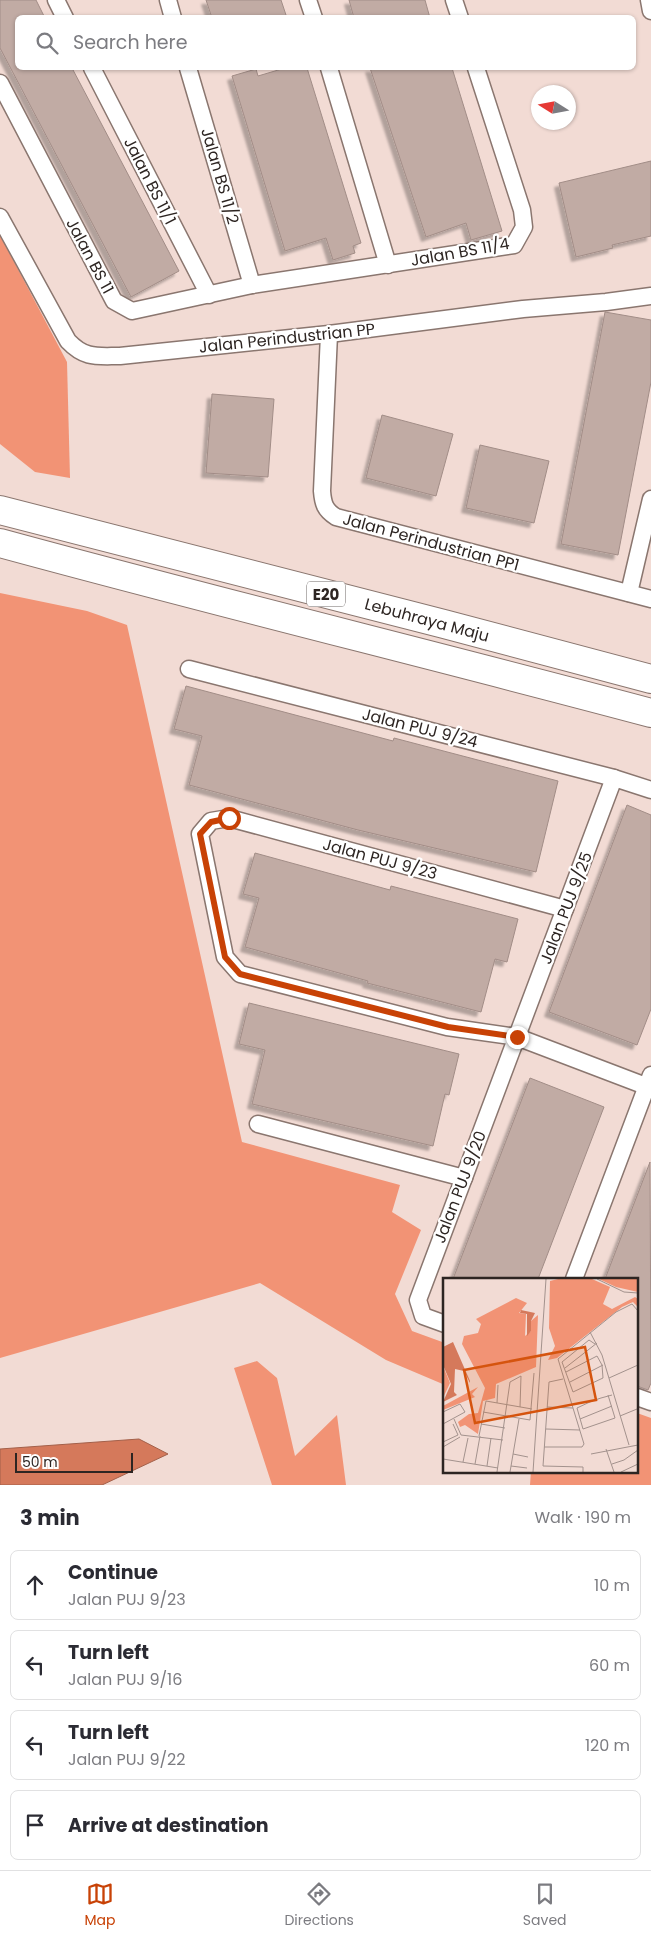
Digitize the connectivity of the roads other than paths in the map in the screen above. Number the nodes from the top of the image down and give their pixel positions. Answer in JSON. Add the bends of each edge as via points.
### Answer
{"nodes":[{"id":1,"x":56,"y":0,"type":"edge"},
{"id":2,"x":168,"y":0,"type":"edge"},
{"id":3,"x":308,"y":0,"type":"edge"},
{"id":4,"x":454,"y":0,"type":"edge"},
{"id":5,"x":650,"y":0,"type":"edge"},
{"id":6,"x":651,"y":11,"type":"edge"},
{"id":7,"x":64,"y":15,"type":"edge"},
{"id":8,"x":172,"y":15,"type":"edge"},
{"id":9,"x":313,"y":15,"type":"edge"},
{"id":10,"x":459,"y":15,"type":"edge"},
{"id":11,"x":95,"y":70,"type":"edge"},
{"id":12,"x":189,"y":70,"type":"edge"},
{"id":13,"x":330,"y":70,"type":"edge"},
{"id":14,"x":477,"y":70,"type":"edge"},
{"id":15,"x":0,"y":83,"type":"edge"},
{"id":16,"x":0,"y":217,"type":"edge"},
{"id":17,"x":388,"y":265,"type":"junction"},
{"id":18,"x":252,"y":285,"type":"junction"},
{"id":19,"x":208,"y":295,"type":"junction"},
{"id":20,"x":651,"y":296,"type":"edge"},
{"id":21,"x":329,"y":334,"type":"junction"},
{"id":22,"x":651,"y":499,"type":"edge"},
{"id":23,"x":0,"y":510,"type":"edge"},
{"id":24,"x":0,"y":544,"type":"edge"},
{"id":25,"x":629,"y":593,"type":"junction"},
{"id":26,"x":651,"y":599,"type":"edge"},
{"id":27,"x":189,"y":669,"type":"dead end"},
{"id":28,"x":651,"y":679,"type":"edge"},
{"id":29,"x":651,"y":713,"type":"edge"},
{"id":30,"x":614,"y":778,"type":"junction"},
{"id":31,"x":651,"y":790,"type":"edge"},
{"id":32,"x":565,"y":909,"type":"junction"},
{"id":33,"x":517,"y":1037,"type":"junction"},
{"id":34,"x":650,"y":1083,"type":"edge"},
{"id":35,"x":258,"y":1124,"type":"dead end"},
{"id":36,"x":464,"y":1178,"type":"junction"},
{"id":37,"x":574,"y":1278,"type":"edge"},
{"id":38,"x":443,"y":1323,"type":"edge"},
{"id":39,"x":638,"y":1396,"type":"edge"},
{"id":40,"x":651,"y":1402,"type":"edge"}],
"edges":[{"from":1,"to":7,"type":"street"},
{"from":2,"to":8,"type":"street"},
{"from":3,"to":9,"type":"street"},
{"from":4,"to":10,"type":"street"},
{"from":5,"to":6,"type":"street"},
{"from":11,"to":19,"type":"street","name":"Jalan BS 11/1"},
{"from":12,"to":18,"type":"street","name":"Jalan BS 11/2"},
{"from":13,"to":17,"type":"street"},
{"from":14,"to":17,"type":"street","name":"Jalan BS 11/4","via":[[522,210],[524,227],[514,245]]},
{"from":15,"to":19,"type":"street","name":"Jalan BS 11","via":[[114,301],[132,311]]},
{"from":16,"to":21,"type":"street","name":"Jalan Perindustrian PP","via":[[68,341],[78,352],[120,356]]},
{"from":17,"to":18,"type":"street","name":"Jalan BS 11/4"},
{"from":18,"to":19,"type":"street","name":"Jalan BS 11"},
{"from":20,"to":21,"type":"street","name":"Jalan Perindustrian PP"},
{"from":21,"to":25,"type":"street","name":"Jalan Perindustrian PP1","via":[[322,491],[323,504],[328,512],[336,517]]},
{"from":22,"to":25,"type":"street"},
{"from":23,"to":28,"type":"highway","name":"Lebuhraya Maju","number":"E20"},
{"from":24,"to":29,"type":"highway","name":"Lebuhraya Maju","number":"E20"},
{"from":25,"to":26,"type":"street","name":"Jalan Perindustrian PP1"},
{"from":27,"to":30,"type":"street","name":"Jalan PUJ 9/24"},
{"from":30,"to":31,"type":"street","name":"Jalan PUJ 9/24"},
{"from":30,"to":32,"type":"street","name":"Jalan PUJ 9/25"},
{"from":32,"to":33,"type":"street","name":"Jalan PUJ 9/25"},
{"from":32,"to":33,"type":"street","name":"Jalan PUJ 9/23","via":[[229,818],[211,822],[200,834],[225,957],[240,974],[448,1027]]},
{"from":33,"to":34,"type":"street"},
{"from":33,"to":36,"type":"street","name":"Jalan PUJ 9/20"},
{"from":34,"to":37,"type":"street"},
{"from":35,"to":36,"type":"street"},
{"from":36,"to":38,"type":"street","name":"Jalan PUJ 9/20","via":[[418,1300],[423,1316]]},
{"from":39,"to":40,"type":"street"}]}
